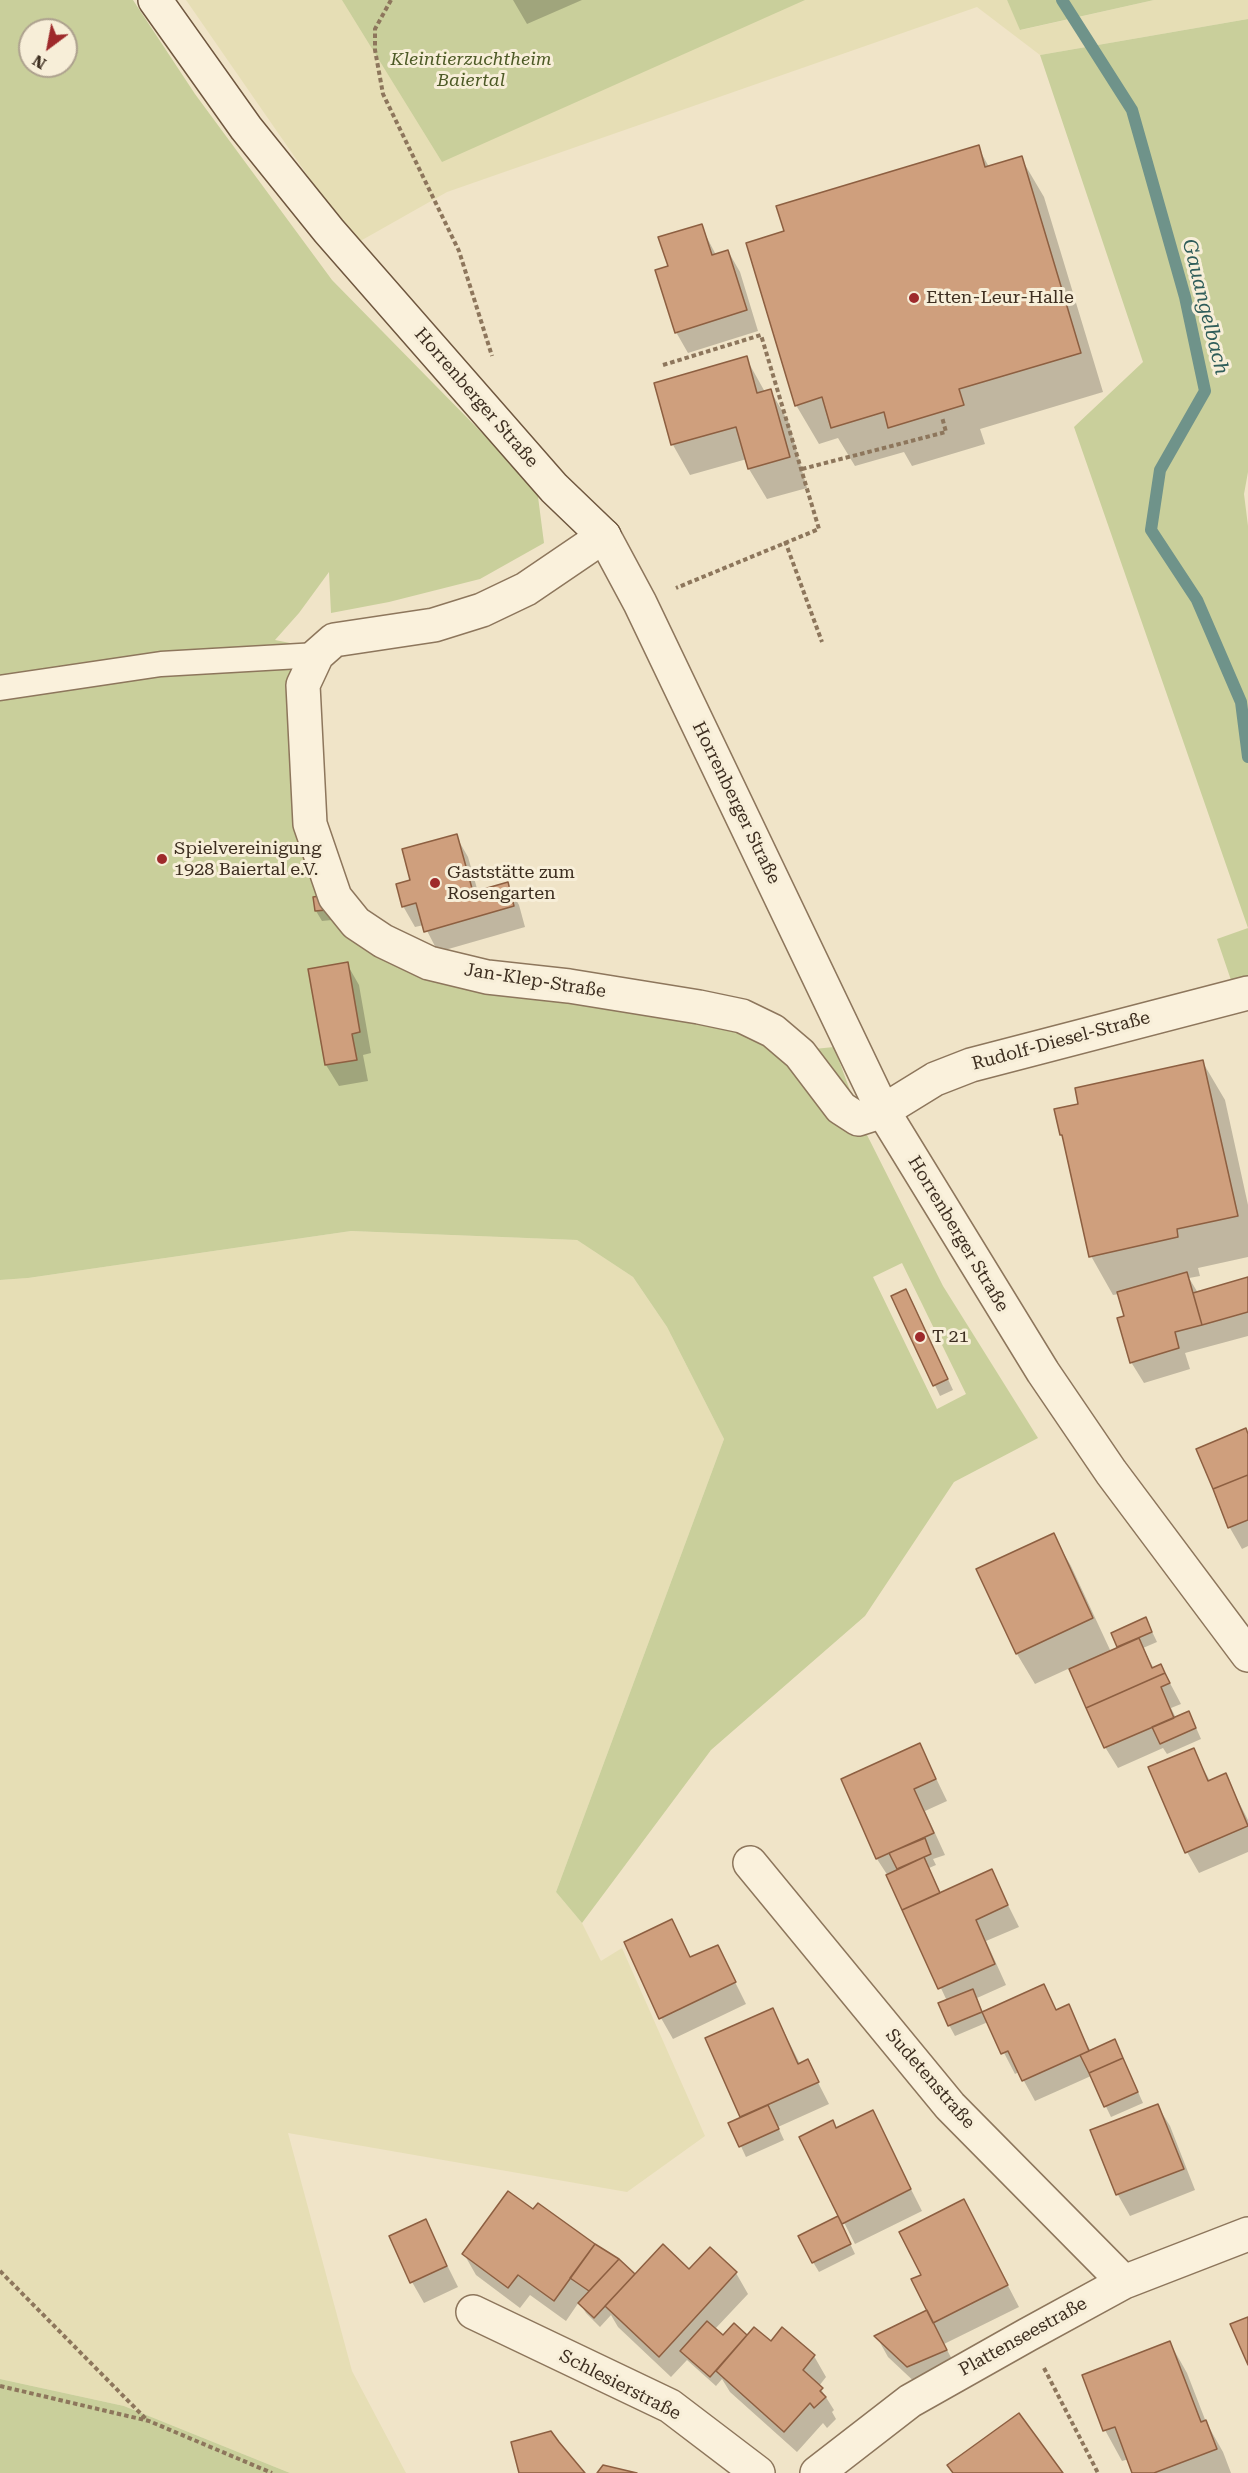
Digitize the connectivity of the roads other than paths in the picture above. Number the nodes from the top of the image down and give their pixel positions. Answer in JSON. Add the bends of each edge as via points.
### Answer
{"nodes":[{"id":1,"x":155,"y":0,"type":"edge"},
{"id":2,"x":604,"y":536,"type":"junction"},
{"id":3,"x":316,"y":655,"type":"junction"},
{"id":4,"x":0,"y":688,"type":"edge"},
{"id":5,"x":1240,"y":995,"type":"edge"},
{"id":6,"x":883,"y":1111,"type":"junction"},
{"id":7,"x":1248,"y":1655,"type":"edge"},
{"id":8,"x":750,"y":1863,"type":"dead end"},
{"id":9,"x":1248,"y":2234,"type":"edge"},
{"id":10,"x":1124,"y":2282,"type":"junction"},
{"id":11,"x":472,"y":2312,"type":"dead end"},
{"id":12,"x":758,"y":2473,"type":"edge"},
{"id":13,"x":817,"y":2473,"type":"edge"}],
"edges":[{"from":1,"to":2,"type":"street","name":"Horrenberger Straße","via":[[246,128],[329,231],[554,488]]},
{"from":2,"to":3,"type":"street","via":[[526,589],[482,610],[434,625],[334,640]]},
{"from":2,"to":6,"type":"street","name":"Horrenberger Straße","via":[[640,603]]},
{"from":3,"to":4,"type":"lane","via":[[161,664]]},
{"from":3,"to":6,"type":"street","name":"Jan-Klep-Straße","via":[[303,685],[310,824],[335,897],[356,923],[429,963],[487,977],[569,986],[742,1016],[773,1031],[800,1054],[841,1108],[858,1119]]},
{"from":5,"to":6,"type":"street","name":"Rudolf-Diesel-Straße","via":[[971,1065],[935,1079]]},
{"from":6,"to":7,"type":"street","name":"Horrenberger Straße","via":[[1043,1372],[1111,1472]]},
{"from":8,"to":10,"type":"street","name":"Sudetenstraße","via":[[950,2106]]},
{"from":9,"to":10,"type":"street","name":"Plattenseestraße"},
{"from":10,"to":13,"type":"street","name":"Plattenseestraße","via":[[910,2400]]},
{"from":11,"to":12,"type":"street","name":"Schlesierstraße","via":[[670,2406]]}]}
